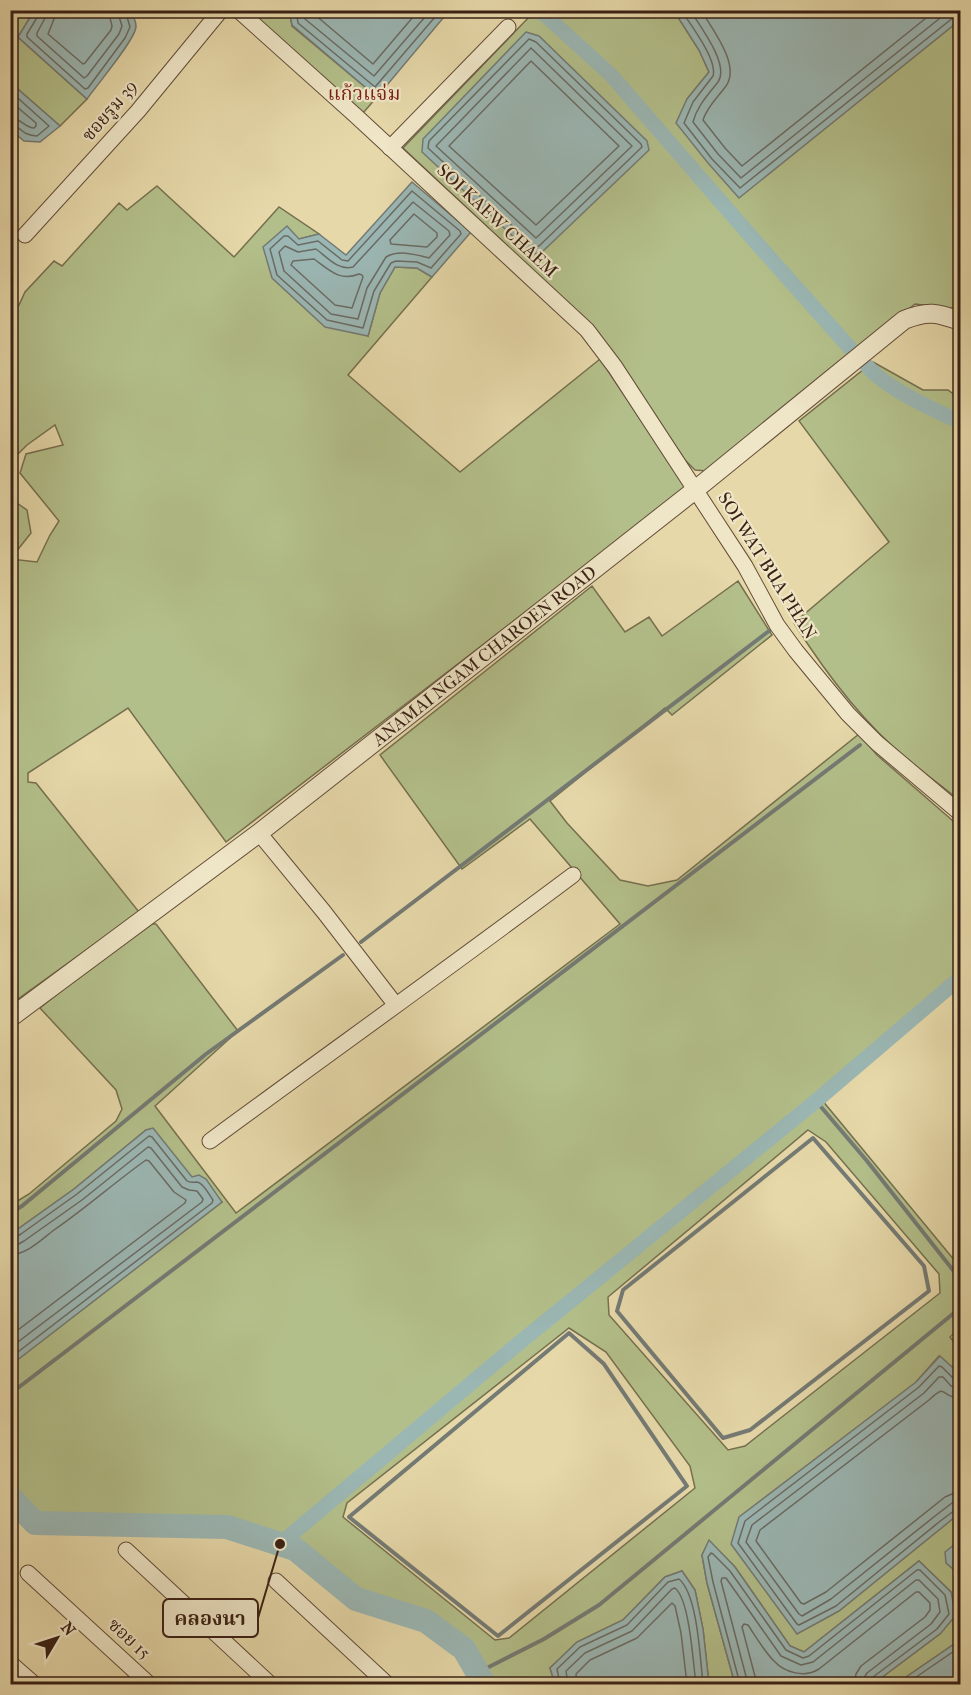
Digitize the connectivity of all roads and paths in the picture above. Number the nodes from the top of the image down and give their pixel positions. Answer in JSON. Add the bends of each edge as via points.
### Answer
{"nodes":[{"id":1,"x":221,"y":10,"type":"edge"},
{"id":2,"x":238,"y":10,"type":"edge"},
{"id":3,"x":507,"y":27,"type":"dead end"},
{"id":4,"x":390,"y":148,"type":"junction"},
{"id":5,"x":25,"y":236,"type":"dead end"},
{"id":6,"x":960,"y":321,"type":"edge"},
{"id":7,"x":695,"y":490,"type":"junction"},
{"id":8,"x":960,"y":813,"type":"edge"},
{"id":9,"x":259,"y":833,"type":"junction"},
{"id":10,"x":573,"y":875,"type":"dead end"},
{"id":11,"x":396,"y":1004,"type":"junction"},
{"id":12,"x":10,"y":1018,"type":"edge"},
{"id":13,"x":210,"y":1141,"type":"dead end"},
{"id":14,"x":126,"y":1550,"type":"dead end"},
{"id":15,"x":28,"y":1573,"type":"dead end"},
{"id":16,"x":276,"y":1581,"type":"dead end"},
{"id":17,"x":10,"y":1663,"type":"edge"},
{"id":18,"x":34,"y":1684,"type":"edge"},
{"id":19,"x":149,"y":1684,"type":"edge"},
{"id":20,"x":270,"y":1684,"type":"edge"},
{"id":21,"x":387,"y":1684,"type":"edge"}],
"edges":[{"from":1,"to":5,"type":"street","name":"ซอยรูม 39","via":[[138,111]]},
{"from":2,"to":4,"type":"street","name":"SOI KAEW CHAEM"},
{"from":3,"to":4,"type":"street"},
{"from":4,"to":7,"type":"street","name":"SOI KAEW CHAEM","via":[[586,330],[615,367]]},
{"from":6,"to":7,"type":"street","name":"ANAMAI NGAM CHAROEN ROAD","via":[[938,313],[920,313],[904,320]]},
{"from":7,"to":8,"type":"street","name":"SOI WAT BUA PHAN","via":[[745,566],[777,625],[825,687],[877,743]]},
{"from":7,"to":9,"type":"street","name":"ANAMAI NGAM CHAROEN ROAD"},
{"from":9,"to":11,"type":"street"},
{"from":9,"to":12,"type":"street","name":"ANAMAI NGAM CHAROEN ROAD"},
{"from":10,"to":11,"type":"street"},
{"from":11,"to":13,"type":"street"},
{"from":14,"to":20,"type":"street"},
{"from":15,"to":19,"type":"street","name":"ซอย 15"},
{"from":16,"to":21,"type":"street"},
{"from":17,"to":18,"type":"street"}]}
